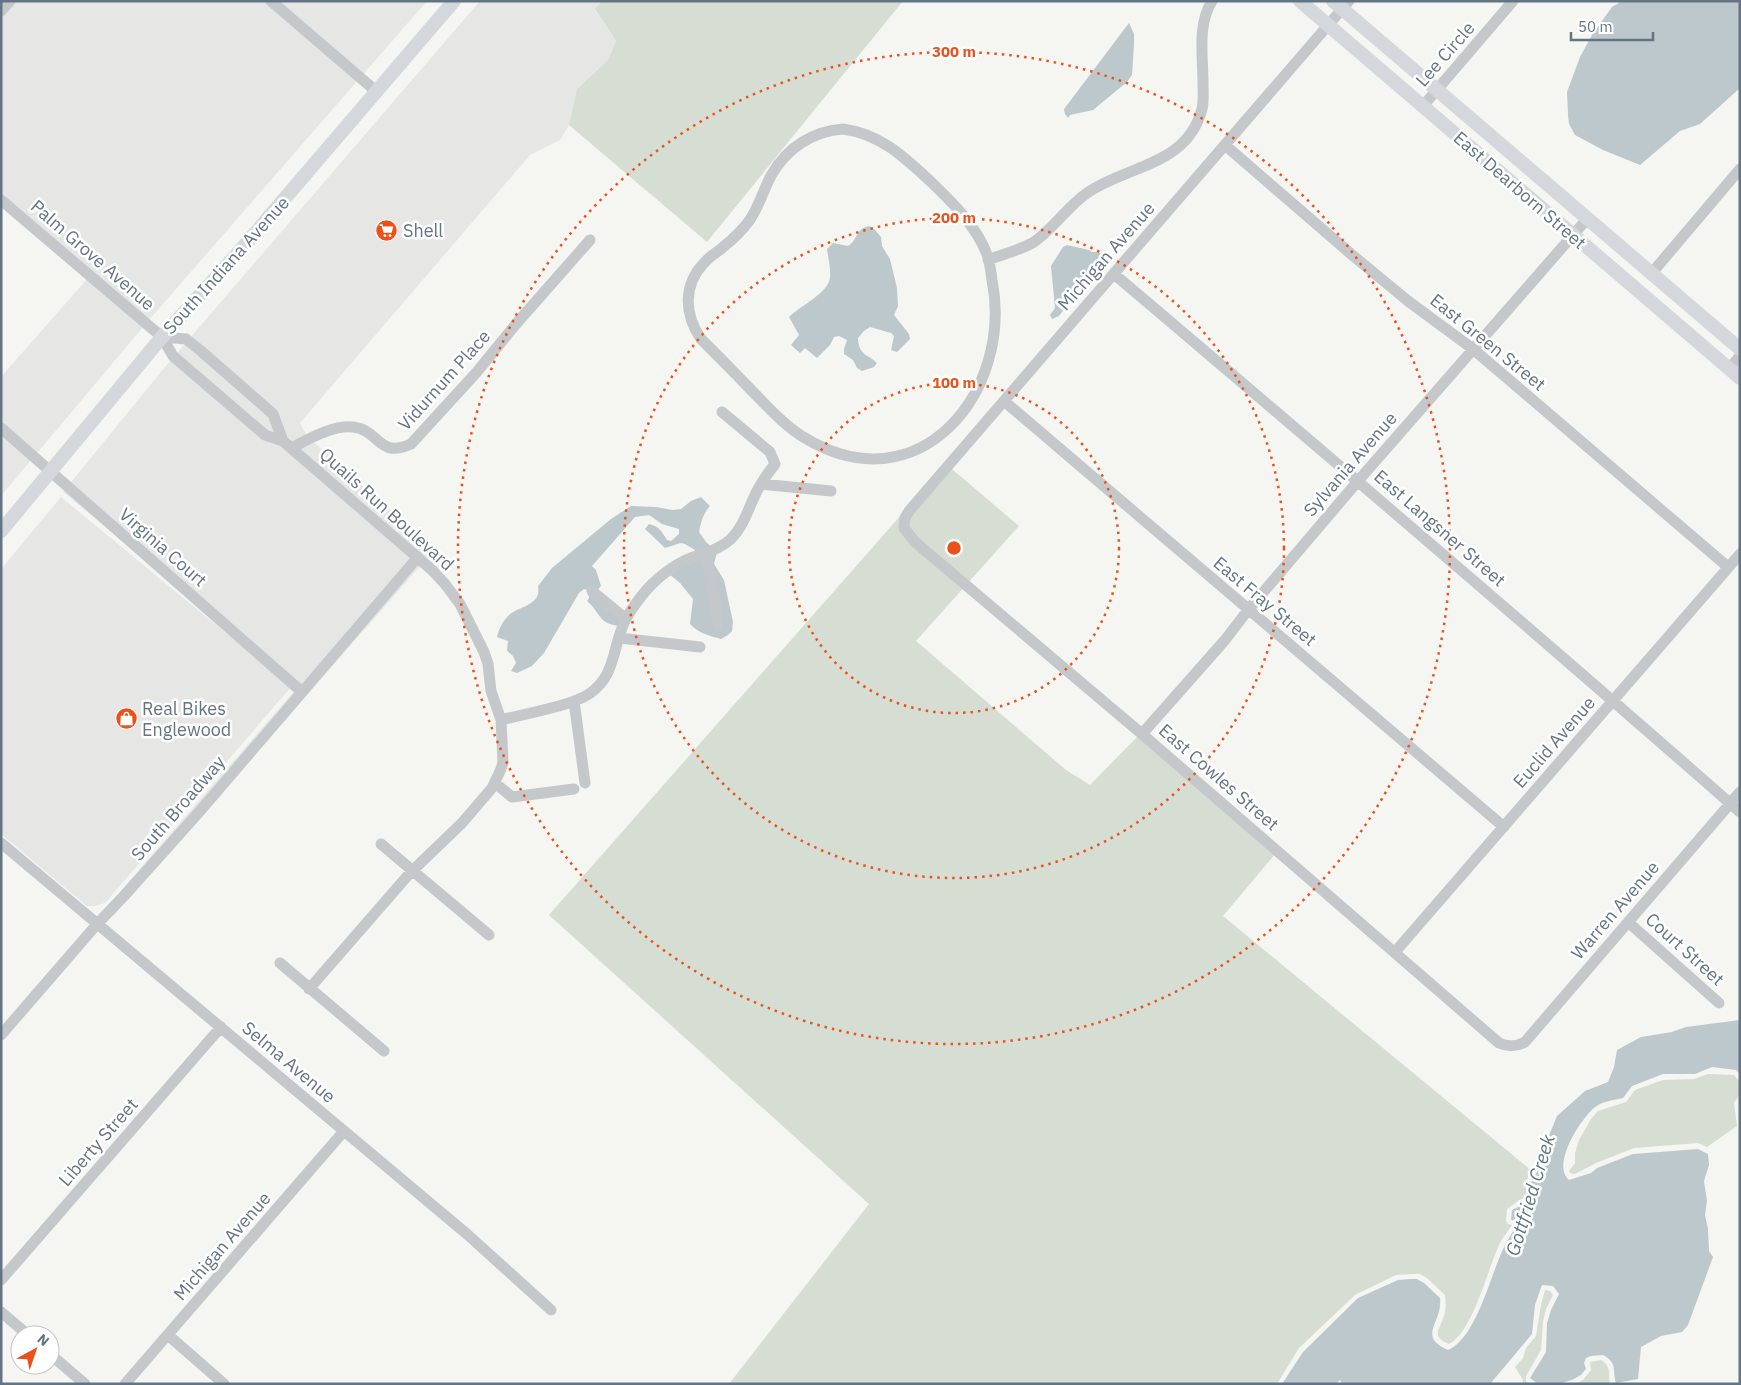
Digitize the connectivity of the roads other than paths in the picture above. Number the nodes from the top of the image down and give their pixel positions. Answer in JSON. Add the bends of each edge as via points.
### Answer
{"nodes":[{"id":1,"x":10,"y":1,"type":"edge"},
{"id":2,"x":271,"y":1,"type":"edge"},
{"id":3,"x":454,"y":1,"type":"edge"},
{"id":4,"x":1212,"y":1,"type":"edge"},
{"id":5,"x":1300,"y":1,"type":"edge"},
{"id":6,"x":1513,"y":1,"type":"edge"},
{"id":7,"x":1341,"y":4,"type":"edge"},
{"id":8,"x":1,"y":11,"type":"edge"},
{"id":9,"x":1328,"y":25,"type":"junction"},
{"id":10,"x":1437,"y":90,"type":"junction"},
{"id":11,"x":377,"y":92,"type":"junction"},
{"id":12,"x":1423,"y":106,"type":"junction"},
{"id":13,"x":1225,"y":145,"type":"junction"},
{"id":14,"x":1740,"y":169,"type":"edge"},
{"id":15,"x":1,"y":200,"type":"edge"},
{"id":16,"x":1587,"y":219,"type":"junction"},
{"id":17,"x":1573,"y":235,"type":"junction"},
{"id":18,"x":590,"y":240,"type":"dead end"},
{"id":19,"x":988,"y":260,"type":"junction"},
{"id":20,"x":1114,"y":274,"type":"junction"},
{"id":21,"x":1651,"y":274,"type":"junction"},
{"id":22,"x":162,"y":337,"type":"junction"},
{"id":23,"x":1473,"y":349,"type":"junction"},
{"id":24,"x":1740,"y":349,"type":"edge"},
{"id":25,"x":1740,"y":356,"type":"edge"},
{"id":26,"x":1729,"y":369,"type":"junction"},
{"id":27,"x":1740,"y":378,"type":"edge"},
{"id":28,"x":1004,"y":401,"type":"junction"},
{"id":29,"x":722,"y":412,"type":"dead end"},
{"id":30,"x":1,"y":428,"type":"edge"},
{"id":31,"x":287,"y":444,"type":"junction"},
{"id":32,"x":50,"y":471,"type":"junction"},
{"id":33,"x":1358,"y":481,"type":"junction"},
{"id":34,"x":762,"y":484,"type":"junction"},
{"id":35,"x":831,"y":491,"type":"dead end"},
{"id":36,"x":904,"y":528,"type":"joint"},
{"id":37,"x":1,"y":531,"type":"edge"},
{"id":38,"x":704,"y":554,"type":"junction"},
{"id":39,"x":1740,"y":554,"type":"edge"},
{"id":40,"x":418,"y":557,"type":"junction"},
{"id":41,"x":1728,"y":568,"type":"junction"},
{"id":42,"x":592,"y":592,"type":"dead end"},
{"id":43,"x":1248,"y":610,"type":"junction"},
{"id":44,"x":626,"y":619,"type":"junction"},
{"id":45,"x":718,"y":624,"type":"dead end"},
{"id":46,"x":619,"y":638,"type":"junction"},
{"id":47,"x":700,"y":647,"type":"dead end"},
{"id":48,"x":302,"y":692,"type":"junction"},
{"id":49,"x":1613,"y":700,"type":"junction"},
{"id":50,"x":574,"y":701,"type":"junction"},
{"id":51,"x":501,"y":720,"type":"junction"},
{"id":52,"x":1142,"y":734,"type":"junction"},
{"id":53,"x":495,"y":783,"type":"junction"},
{"id":54,"x":585,"y":783,"type":"dead end"},
{"id":55,"x":574,"y":789,"type":"dead end"},
{"id":56,"x":1740,"y":792,"type":"edge"},
{"id":57,"x":1730,"y":803,"type":"junction"},
{"id":58,"x":1740,"y":812,"type":"edge"},
{"id":59,"x":1504,"y":827,"type":"junction"},
{"id":60,"x":1,"y":843,"type":"edge"},
{"id":61,"x":381,"y":844,"type":"dead end"},
{"id":62,"x":412,"y":871,"type":"junction"},
{"id":63,"x":1628,"y":922,"type":"junction"},
{"id":64,"x":98,"y":923,"type":"junction"},
{"id":65,"x":489,"y":935,"type":"dead end"},
{"id":66,"x":1395,"y":952,"type":"junction"},
{"id":67,"x":280,"y":964,"type":"dead end"},
{"id":68,"x":309,"y":989,"type":"junction"},
{"id":69,"x":1719,"y":1003,"type":"dead end"},
{"id":70,"x":221,"y":1027,"type":"junction"},
{"id":71,"x":1,"y":1035,"type":"edge"},
{"id":72,"x":1514,"y":1046,"type":"joint"},
{"id":73,"x":384,"y":1052,"type":"dead end"},
{"id":74,"x":344,"y":1131,"type":"junction"},
{"id":75,"x":1,"y":1280,"type":"edge"},
{"id":76,"x":552,"y":1310,"type":"dead end"},
{"id":77,"x":1,"y":1312,"type":"edge"},
{"id":78,"x":16,"y":1325,"type":"edge"},
{"id":79,"x":168,"y":1335,"type":"junction"},
{"id":80,"x":60,"y":1362,"type":"edge"},
{"id":81,"x":86,"y":1384,"type":"edge"},
{"id":82,"x":125,"y":1384,"type":"edge"},
{"id":83,"x":224,"y":1384,"type":"edge"}],
"edges":[{"from":1,"to":8,"type":"street"},
{"from":2,"to":11,"type":"street"},
{"from":3,"to":11,"type":"main road","name":"South Indiana Avenue"},
{"from":4,"to":19,"type":"street","via":[[1205,14],[1202,32],[1202,108],[1185,141],[1168,156],[1088,192],[1033,242]]},
{"from":5,"to":9,"type":"main road","name":"East Dearborn Street"},
{"from":6,"to":10,"type":"street","name":"Lee Circle"},
{"from":7,"to":9,"type":"street","name":"Michigan Avenue"},
{"from":7,"to":10,"type":"main road","name":"East Dearborn Street"},
{"from":9,"to":12,"type":"main road","name":"East Dearborn Street"},
{"from":9,"to":13,"type":"street","name":"Michigan Avenue"},
{"from":10,"to":12,"type":"street","name":"Lee Circle"},
{"from":10,"to":16,"type":"main road","name":"East Dearborn Street"},
{"from":11,"to":22,"type":"main road","name":"South Indiana Avenue"},
{"from":12,"to":17,"type":"main road","name":"East Dearborn Street"},
{"from":13,"to":20,"type":"street","name":"Michigan Avenue"},
{"from":13,"to":23,"type":"street","name":"East Green Street","via":[[1364,266]]},
{"from":14,"to":21,"type":"street"},
{"from":15,"to":22,"type":"street","name":"Palm Grove Avenue"},
{"from":16,"to":17,"type":"street","name":"Sylvania Avenue"},
{"from":16,"to":21,"type":"main road","name":"East Dearborn Street"},
{"from":17,"to":23,"type":"street","name":"Sylvania Avenue"},
{"from":17,"to":26,"type":"main road","name":"East Dearborn Street"},
{"from":18,"to":31,"type":"street","name":"Vidurnum Place","via":[[412,444],[392,449],[365,430],[349,426]]},
{"from":19,"to":19,"type":"street","via":[[995,292],[995,334],[979,386],[961,415],[942,433],[916,450],[898,456],[867,458],[847,455],[821,446],[795,431],[702,339],[690,317],[688,296],[697,272],[743,229],[758,207],[778,165],[802,142],[835,130],[866,134],[896,152],[938,188],[963,215],[980,240]]},
{"from":20,"to":28,"type":"street","name":"Michigan Avenue"},
{"from":20,"to":33,"type":"street","name":"East Langsner Street"},
{"from":21,"to":24,"type":"main road","name":"East Dearborn Street"},
{"from":22,"to":31,"type":"street","name":"Quails Run Boulevard","via":[[173,356],[265,435]]},
{"from":22,"to":31,"type":"street","via":[[186,339],[201,351],[274,414]]},
{"from":22,"to":32,"type":"main road","name":"South Indiana Avenue"},
{"from":23,"to":33,"type":"street","name":"Sylvania Avenue"},
{"from":23,"to":41,"type":"street","name":"East Green Street"},
{"from":25,"to":26,"type":"street"},
{"from":26,"to":27,"type":"main road","name":"East Dearborn Street"},
{"from":28,"to":36,"type":"street","name":"Michigan Avenue","via":[[909,511]]},
{"from":28,"to":43,"type":"street","name":"East Fray Street"},
{"from":29,"to":34,"type":"street","via":[[770,452],[775,464]]},
{"from":30,"to":32,"type":"street","name":"Virginia Court"},
{"from":31,"to":40,"type":"street","name":"Quails Run Boulevard"},
{"from":32,"to":37,"type":"main road","name":"South Indiana Avenue"},
{"from":32,"to":48,"type":"street","name":"Virginia Court"},
{"from":33,"to":43,"type":"street","name":"Sylvania Avenue"},
{"from":33,"to":49,"type":"street","name":"East Langsner Street"},
{"from":34,"to":35,"type":"street"},
{"from":34,"to":38,"type":"street","via":[[738,531],[721,546]]},
{"from":36,"to":52,"type":"street","name":"East Cowles Street","via":[[915,542]]},
{"from":38,"to":44,"type":"street","via":[[686,560],[663,575],[638,600]]},
{"from":38,"to":45,"type":"street","via":[[711,575]]},
{"from":39,"to":41,"type":"street","name":"Euclid Avenue"},
{"from":40,"to":48,"type":"street","name":"South Broadway"},
{"from":40,"to":51,"type":"street","name":"Quails Run Boulevard","via":[[460,604],[479,641]]},
{"from":41,"to":49,"type":"street","name":"Euclid Avenue"},
{"from":42,"to":44,"type":"street"},
{"from":43,"to":52,"type":"street","name":"Sylvania Avenue"},
{"from":43,"to":59,"type":"street","name":"East Fray Street"},
{"from":44,"to":46,"type":"street"},
{"from":46,"to":47,"type":"street"},
{"from":46,"to":50,"type":"street","via":[[608,674],[590,694]]},
{"from":48,"to":64,"type":"street","name":"South Broadway"},
{"from":49,"to":57,"type":"street","name":"East Langsner Street"},
{"from":49,"to":59,"type":"street","name":"Euclid Avenue"},
{"from":50,"to":51,"type":"street"},
{"from":50,"to":54,"type":"street"},
{"from":51,"to":53,"type":"street","name":"Quails Run Boulevard","via":[[503,762]]},
{"from":52,"to":66,"type":"street","name":"East Cowles Street"},
{"from":53,"to":55,"type":"street","via":[[512,797]]},
{"from":53,"to":62,"type":"street","name":"Quails Run Boulevard","via":[[462,823]]},
{"from":56,"to":57,"type":"street","name":"Warren Avenue"},
{"from":57,"to":58,"type":"street","name":"East Langsner Street"},
{"from":57,"to":63,"type":"street","name":"Warren Avenue"},
{"from":59,"to":66,"type":"street","name":"Euclid Avenue"},
{"from":60,"to":64,"type":"street","name":"Selma Avenue"},
{"from":61,"to":62,"type":"street"},
{"from":62,"to":65,"type":"street"},
{"from":62,"to":68,"type":"street","name":"Quails Run Boulevard"},
{"from":63,"to":69,"type":"street","name":"Court Street"},
{"from":63,"to":72,"type":"street","name":"Warren Avenue","via":[[1525,1042]]},
{"from":64,"to":70,"type":"street","name":"Selma Avenue"},
{"from":64,"to":71,"type":"street","name":"South Broadway"},
{"from":66,"to":72,"type":"street","name":"East Cowles Street","via":[[1499,1043]]},
{"from":67,"to":68,"type":"street"},
{"from":68,"to":73,"type":"street"},
{"from":70,"to":74,"type":"street","name":"Selma Avenue"},
{"from":70,"to":75,"type":"street","name":"Liberty Street"},
{"from":74,"to":76,"type":"street","name":"Selma Avenue"},
{"from":74,"to":79,"type":"street","name":"Michigan Avenue"},
{"from":77,"to":78,"type":"street"},
{"from":79,"to":82,"type":"street","name":"Michigan Avenue"},
{"from":79,"to":83,"type":"street"},
{"from":80,"to":81,"type":"street"}]}
